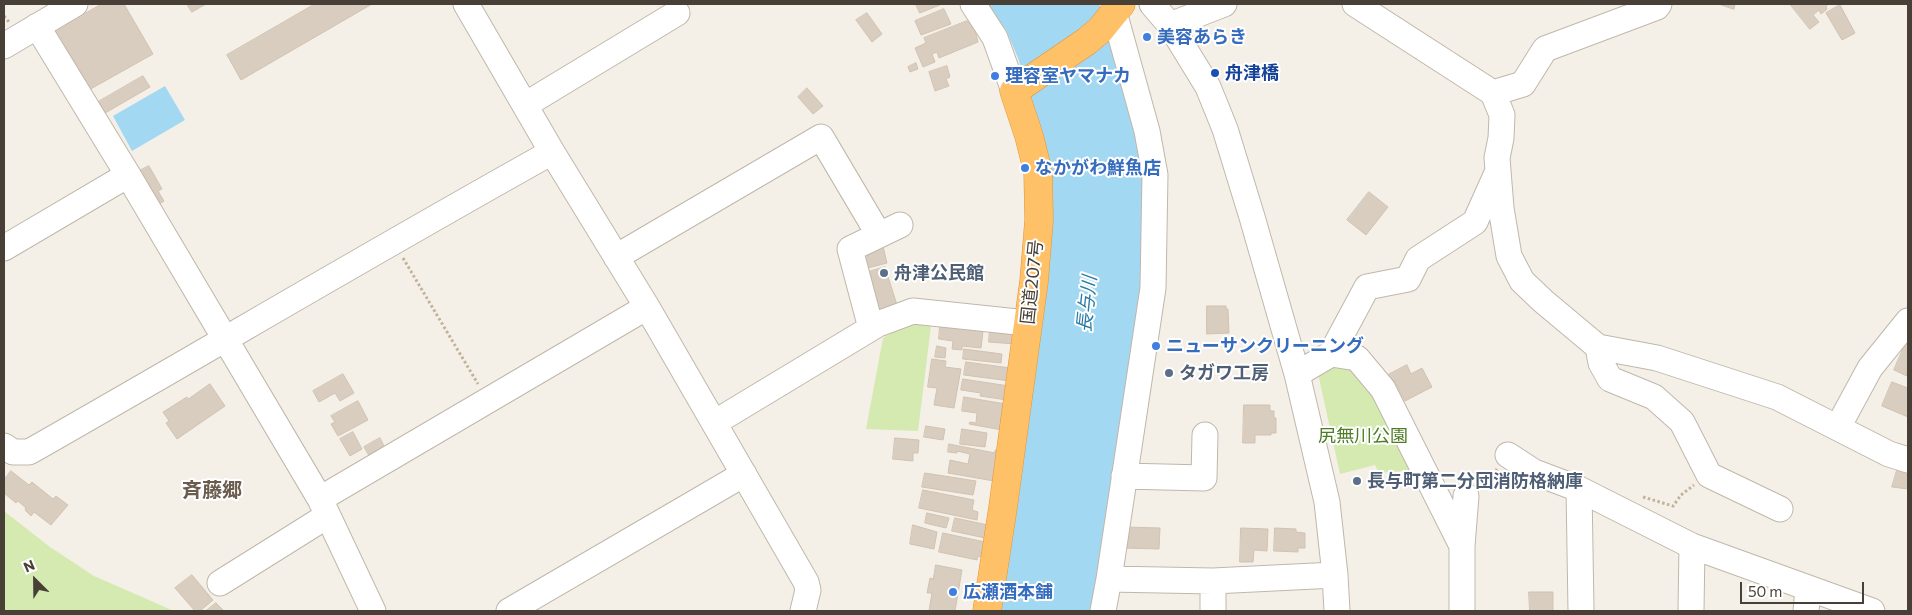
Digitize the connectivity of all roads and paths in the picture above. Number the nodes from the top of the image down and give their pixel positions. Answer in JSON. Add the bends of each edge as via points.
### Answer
{"nodes":[{"id":1,"x":76,"y":4,"type":"edge"},
{"id":2,"x":466,"y":4,"type":"edge"},
{"id":3,"x":973,"y":4,"type":"edge"},
{"id":4,"x":1152,"y":4,"type":"edge"},
{"id":5,"x":1224,"y":4,"type":"edge"},
{"id":6,"x":1355,"y":4,"type":"edge"},
{"id":7,"x":1659,"y":4,"type":"edge"},
{"id":8,"x":1114,"y":12,"type":"edge"},
{"id":9,"x":678,"y":13,"type":"dead end"},
{"id":10,"x":1170,"y":24,"type":"junction"},
{"id":11,"x":37,"y":26,"type":"junction"},
{"id":12,"x":4,"y":46,"type":"edge"},
{"id":13,"x":1018,"y":88,"type":"junction"},
{"id":14,"x":1493,"y":92,"type":"junction"},
{"id":15,"x":525,"y":105,"type":"junction"},
{"id":16,"x":552,"y":152,"type":"junction"},
{"id":17,"x":1498,"y":171,"type":"junction"},
{"id":18,"x":128,"y":176,"type":"junction"},
{"id":19,"x":393,"y":241,"type":"junction"},
{"id":20,"x":4,"y":248,"type":"edge"},
{"id":21,"x":616,"y":257,"type":"junction"},
{"id":22,"x":647,"y":307,"type":"junction"},
{"id":23,"x":1908,"y":321,"type":"edge"},
{"id":24,"x":1028,"y":323,"type":"junction"},
{"id":25,"x":871,"y":328,"type":"junction"},
{"id":26,"x":225,"y":340,"type":"junction"},
{"id":27,"x":1598,"y":347,"type":"junction"},
{"id":28,"x":1332,"y":354,"type":"junction"},
{"id":29,"x":1298,"y":374,"type":"junction"},
{"id":30,"x":487,"y":401,"type":"junction"},
{"id":31,"x":714,"y":423,"type":"junction"},
{"id":32,"x":1838,"y":426,"type":"junction"},
{"id":33,"x":1205,"y":435,"type":"dead end"},
{"id":34,"x":4,"y":446,"type":"edge"},
{"id":35,"x":1508,"y":454,"type":"joint"},
{"id":36,"x":1908,"y":460,"type":"edge"},
{"id":37,"x":744,"y":474,"type":"junction"},
{"id":38,"x":1709,"y":475,"type":"junction"},
{"id":39,"x":1124,"y":476,"type":"junction"},
{"id":40,"x":1579,"y":489,"type":"junction"},
{"id":41,"x":1466,"y":496,"type":"joint"},
{"id":42,"x":1642,"y":497,"type":"dead end"},
{"id":43,"x":324,"y":508,"type":"junction"},
{"id":44,"x":1780,"y":508,"type":"dead end"},
{"id":45,"x":1462,"y":546,"type":"junction"},
{"id":46,"x":1692,"y":546,"type":"junction"},
{"id":47,"x":1335,"y":575,"type":"junction"},
{"id":48,"x":1109,"y":579,"type":"junction"},
{"id":49,"x":1213,"y":581,"type":"junction"},
{"id":50,"x":220,"y":583,"type":"dead end"},
{"id":51,"x":1807,"y":600,"type":"edge"},
{"id":52,"x":373,"y":611,"type":"edge"},
{"id":53,"x":510,"y":611,"type":"edge"},
{"id":54,"x":803,"y":611,"type":"edge"},
{"id":55,"x":987,"y":611,"type":"edge"},
{"id":56,"x":1102,"y":611,"type":"edge"},
{"id":57,"x":1213,"y":611,"type":"edge"},
{"id":58,"x":1337,"y":611,"type":"edge"},
{"id":59,"x":1462,"y":611,"type":"edge"},
{"id":60,"x":1580,"y":611,"type":"edge"},
{"id":61,"x":1691,"y":611,"type":"edge"},
{"id":62,"x":1872,"y":611,"type":"edge"}],
"edges":[{"from":1,"to":11,"type":"street"},
{"from":2,"to":15,"type":"street"},
{"from":3,"to":13,"type":"street","via":[[995,38]]},
{"from":4,"to":10,"type":"street"},
{"from":5,"to":10,"type":"street"},
{"from":6,"to":14,"type":"street"},
{"from":7,"to":14,"type":"street","via":[[1545,49],[1523,84]]},
{"from":8,"to":13,"type":"highway","via":[[1087,41]]},
{"from":8,"to":39,"type":"street","via":[[1148,132],[1155,175],[1153,288]]},
{"from":9,"to":15,"type":"street"},
{"from":10,"to":29,"type":"street","via":[[1208,87],[1225,129]]},
{"from":11,"to":12,"type":"street"},
{"from":11,"to":18,"type":"street"},
{"from":13,"to":24,"type":"highway","name":"国道207号","via":[[1038,172],[1039,220]]},
{"from":14,"to":17,"type":"street","via":[[1502,115]]},
{"from":15,"to":16,"type":"street"},
{"from":16,"to":19,"type":"street"},
{"from":16,"to":21,"type":"street"},
{"from":17,"to":27,"type":"street","via":[[1509,256],[1522,281]]},
{"from":17,"to":28,"type":"street","via":[[1475,222],[1418,259],[1408,280],[1367,287]]},
{"from":18,"to":20,"type":"street"},
{"from":18,"to":26,"type":"street"},
{"from":19,"to":26,"type":"street"},
{"from":19,"to":30,"type":"path"},
{"from":21,"to":22,"type":"street"},
{"from":21,"to":25,"type":"street","via":[[821,138],[890,230],[850,249]]},
{"from":22,"to":30,"type":"street"},
{"from":22,"to":31,"type":"street"},
{"from":23,"to":32,"type":"street","via":[[1870,368]]},
{"from":24,"to":25,"type":"street","via":[[912,310]]},
{"from":24,"to":55,"type":"highway","name":"国道207号"},
{"from":25,"to":31,"type":"street"},
{"from":26,"to":34,"type":"street","via":[[29,452],[13,452]]},
{"from":26,"to":43,"type":"street"},
{"from":27,"to":32,"type":"street","via":[[1657,358],[1776,397]]},
{"from":27,"to":38,"type":"street","via":[[1600,363],[1610,379],[1654,397],[1682,422]]},
{"from":28,"to":29,"type":"street"},
{"from":28,"to":45,"type":"street","via":[[1358,358],[1384,389]]},
{"from":29,"to":47,"type":"street","via":[[1327,502]]},
{"from":30,"to":43,"type":"street"},
{"from":31,"to":37,"type":"street"},
{"from":32,"to":36,"type":"street","via":[[1889,454]]},
{"from":33,"to":39,"type":"street","via":[[1204,478]]},
{"from":35,"to":40,"type":"street","via":[[1534,472]]},
{"from":35,"to":41,"type":"path","via":[[1489,479]]},
{"from":37,"to":53,"type":"street"},
{"from":37,"to":54,"type":"street","via":[[806,582],[808,590]]},
{"from":38,"to":42,"type":"path","via":[[1681,495],[1673,506]]},
{"from":38,"to":44,"type":"street"},
{"from":39,"to":48,"type":"street"},
{"from":40,"to":46,"type":"street"},
{"from":40,"to":60,"type":"street"},
{"from":41,"to":45,"type":"street"},
{"from":43,"to":50,"type":"street"},
{"from":43,"to":52,"type":"street"},
{"from":45,"to":59,"type":"street"},
{"from":46,"to":51,"type":"street"},
{"from":46,"to":61,"type":"street"},
{"from":47,"to":49,"type":"street"},
{"from":47,"to":58,"type":"street"},
{"from":48,"to":49,"type":"street"},
{"from":48,"to":56,"type":"street"},
{"from":49,"to":57,"type":"street"},
{"from":51,"to":62,"type":"street"}]}
